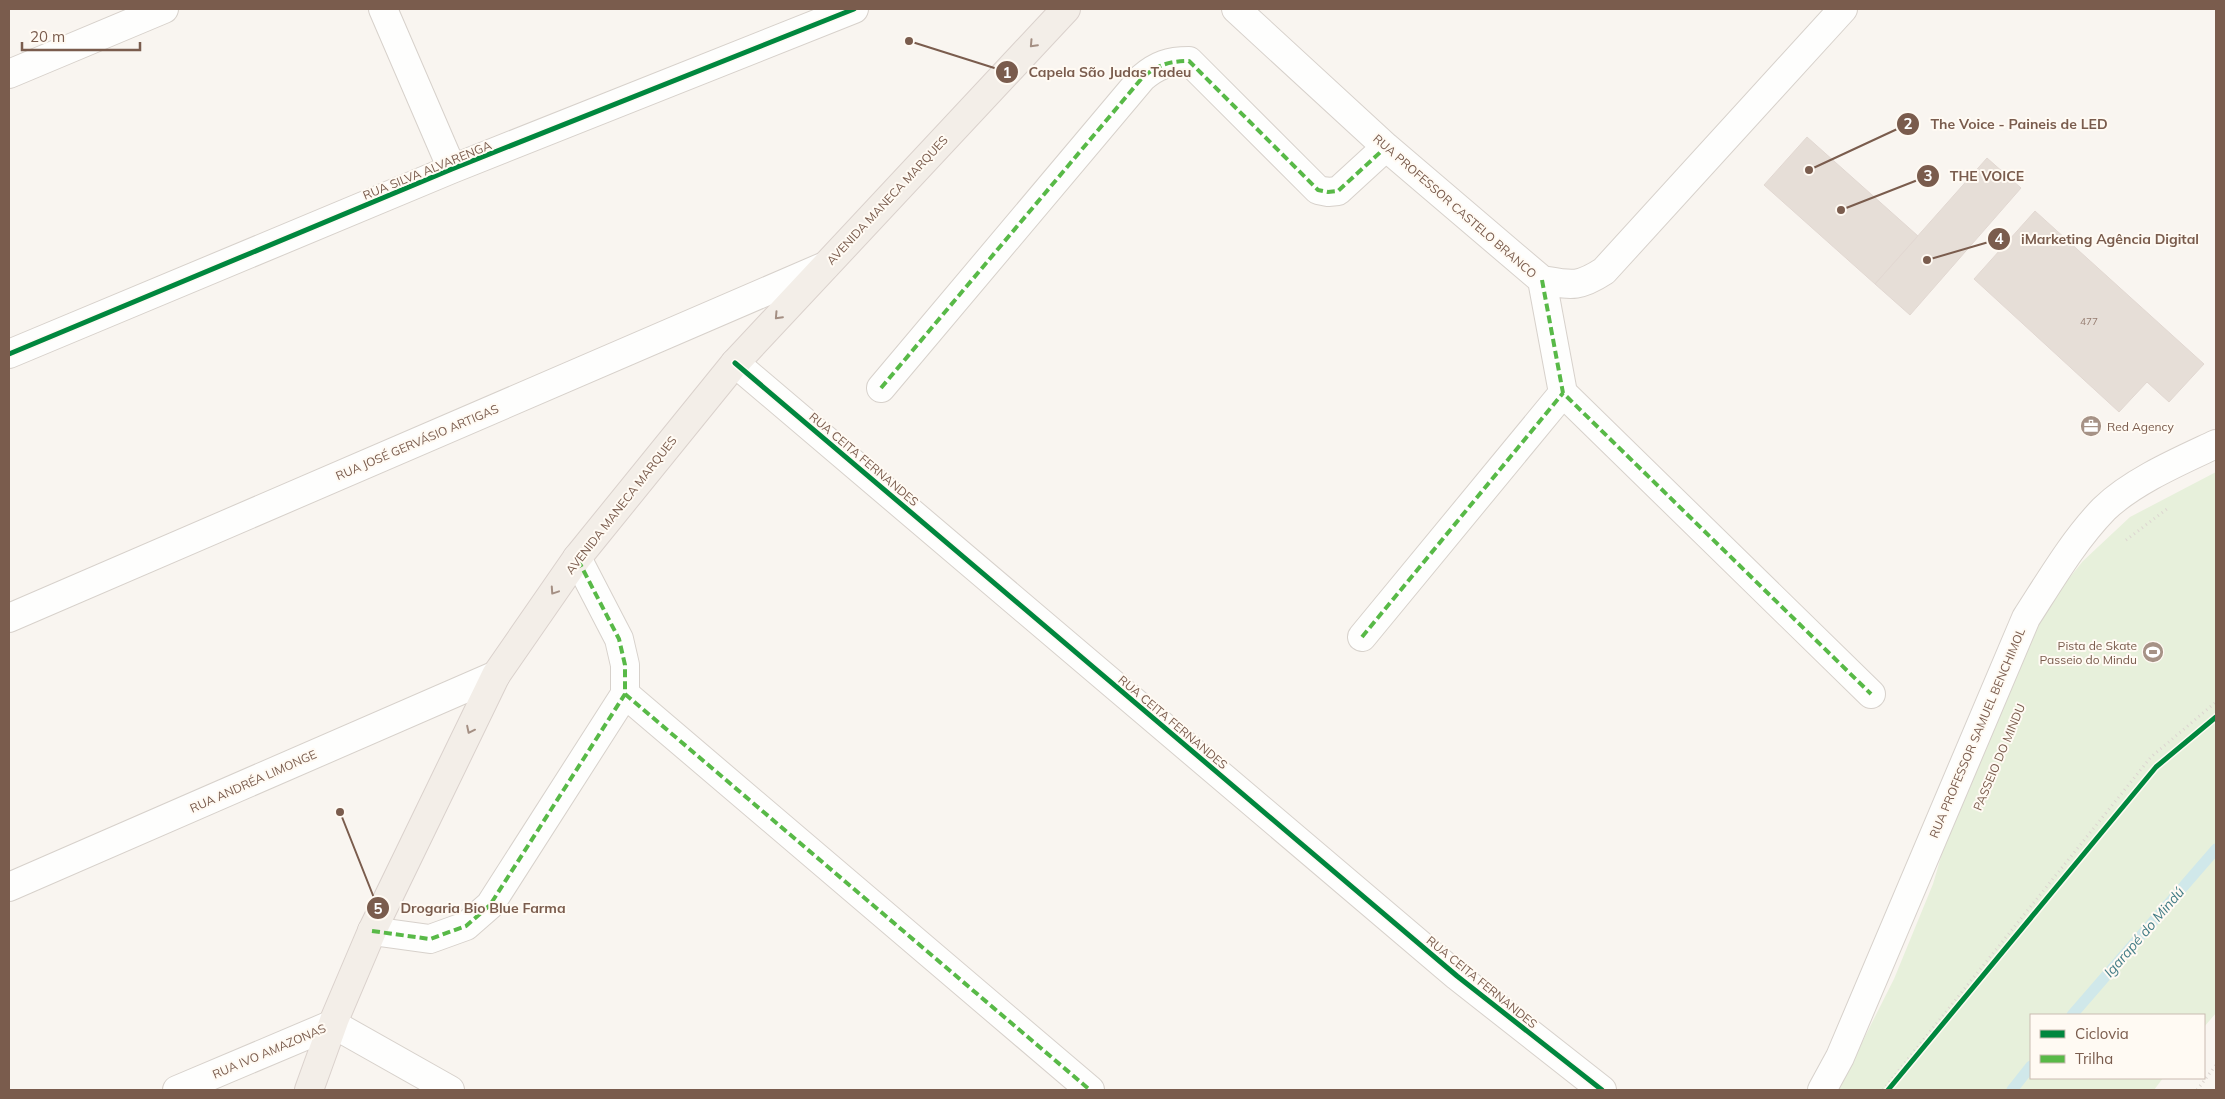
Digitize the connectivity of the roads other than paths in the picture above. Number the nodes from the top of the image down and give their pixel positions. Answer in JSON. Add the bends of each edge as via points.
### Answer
{"nodes":[{"id":1,"x":164,"y":9,"type":"edge"},
{"id":2,"x":383,"y":9,"type":"edge"},
{"id":3,"x":854,"y":9,"type":"edge"},
{"id":4,"x":1066,"y":9,"type":"edge"},
{"id":5,"x":1236,"y":9,"type":"edge"},
{"id":6,"x":1843,"y":9,"type":"edge"},
{"id":7,"x":9,"y":74,"type":"edge"},
{"id":8,"x":1386,"y":147,"type":"junction"},
{"id":9,"x":452,"y":169,"type":"junction"},
{"id":10,"x":824,"y":266,"type":"junction"},
{"id":11,"x":1542,"y":280,"type":"junction"},
{"id":12,"x":9,"y":354,"type":"edge"},
{"id":13,"x":735,"y":363,"type":"junction"},
{"id":14,"x":881,"y":388,"type":"dead end"},
{"id":15,"x":1562,"y":393,"type":"junction"},
{"id":16,"x":2216,"y":444,"type":"edge"},
{"id":17,"x":577,"y":558,"type":"junction"},
{"id":18,"x":9,"y":618,"type":"edge"},
{"id":19,"x":1362,"y":638,"type":"dead end"},
{"id":20,"x":496,"y":675,"type":"junction"},
{"id":21,"x":625,"y":694,"type":"junction"},
{"id":22,"x":1871,"y":694,"type":"dead end"},
{"id":23,"x":9,"y":888,"type":"edge"},
{"id":24,"x":372,"y":931,"type":"junction"},
{"id":25,"x":333,"y":1024,"type":"junction"},
{"id":26,"x":177,"y":1090,"type":"edge"},
{"id":27,"x":309,"y":1090,"type":"edge"},
{"id":28,"x":450,"y":1090,"type":"edge"},
{"id":29,"x":1090,"y":1090,"type":"edge"},
{"id":30,"x":1602,"y":1090,"type":"edge"},
{"id":31,"x":1822,"y":1090,"type":"edge"}],
"edges":[{"from":1,"to":7,"type":"street"},
{"from":2,"to":9,"type":"street"},
{"from":3,"to":9,"type":"street","name":"RUA SILVA ALVARENGA"},
{"from":4,"to":10,"type":"main road","name":"AVENIDA MANECA MARQUES","one_way":true},
{"from":5,"to":8,"type":"street","name":"RUA PROFESSOR CASTELO BRANCO"},
{"from":6,"to":11,"type":"street","name":"RUA PROFESSOR CASTELO BRANCO","via":[[1604,271],[1586,283]]},
{"from":8,"to":11,"type":"street","name":"RUA PROFESSOR CASTELO BRANCO"},
{"from":8,"to":14,"type":"street","via":[[1338,190],[1318,190],[1189,61],[1171,61],[1154,68],[1142,78]]},
{"from":9,"to":12,"type":"street","name":"RUA SILVA ALVARENGA"},
{"from":10,"to":13,"type":"main road","name":"AVENIDA MANECA MARQUES","one_way":true},
{"from":10,"to":18,"type":"street","name":"RUA JOSÉ GERVÁSIO ARTIGAS"},
{"from":11,"to":15,"type":"street"},
{"from":13,"to":17,"type":"main road","name":"AVENIDA MANECA MARQUES"},
{"from":13,"to":30,"type":"street","name":"RUA CEITA FERNANDES","via":[[1457,976]]},
{"from":15,"to":19,"type":"street"},
{"from":15,"to":22,"type":"street"},
{"from":16,"to":31,"type":"street","name":"RUA PROFESSOR SAMUEL BENCHIMOL","via":[[2154,473],[2105,509],[2067,556],[2026,618],[1840,1056]]},
{"from":17,"to":20,"type":"main road","name":"AVENIDA MANECA MARQUES","one_way":true},
{"from":17,"to":21,"type":"street","via":[[620,639],[625,666]]},
{"from":20,"to":23,"type":"street","name":"RUA ANDRÉA LIMONGE"},
{"from":20,"to":24,"type":"main road","name":"AVENIDA MANECA MARQUES","one_way":true},
{"from":21,"to":24,"type":"street","via":[[490,905],[466,926],[430,939]]},
{"from":21,"to":29,"type":"street"},
{"from":24,"to":25,"type":"main road","name":"AVENIDA MANECA MARQUES"},
{"from":25,"to":26,"type":"street","name":"RUA IVO AMAZONAS"},
{"from":25,"to":27,"type":"main road","name":"AVENIDA MANECA MARQUES"},
{"from":25,"to":28,"type":"street"}]}
